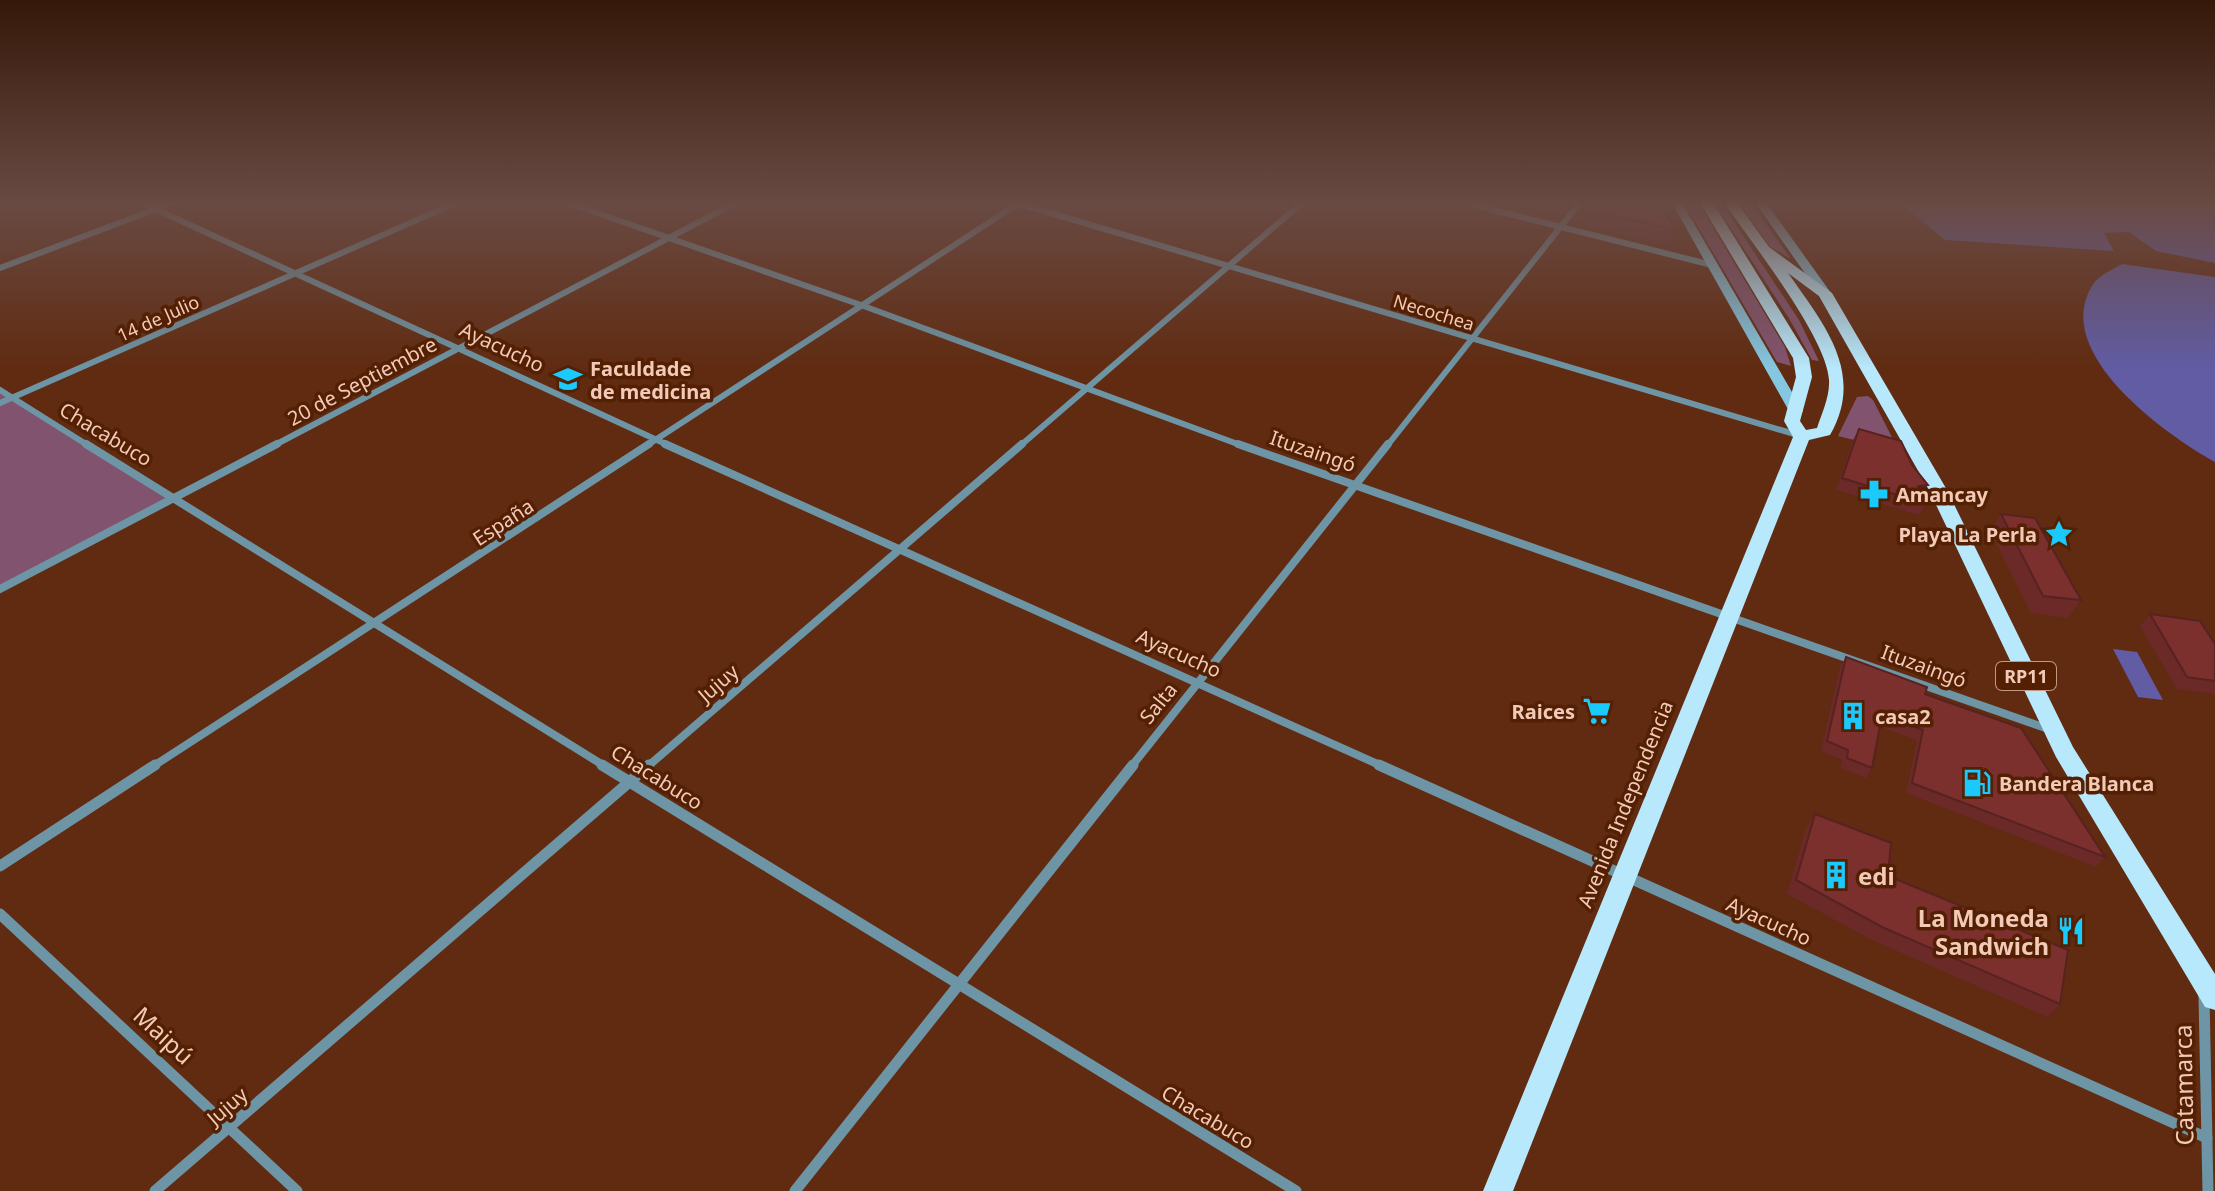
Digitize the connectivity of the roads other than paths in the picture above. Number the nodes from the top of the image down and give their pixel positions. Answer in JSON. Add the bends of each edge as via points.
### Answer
{"nodes":[{"id":1,"x":30,"y":257,"type":"edge"},
{"id":2,"x":260,"y":257,"type":"edge"},
{"id":3,"x":333,"y":257,"type":"edge"},
{"id":4,"x":634,"y":257,"type":"edge"},
{"id":5,"x":719,"y":257,"type":"edge"},
{"id":6,"x":934,"y":257,"type":"edge"},
{"id":7,"x":1198,"y":257,"type":"edge"},
{"id":8,"x":1240,"y":257,"type":"edge"},
{"id":9,"x":1536,"y":257,"type":"edge"},
{"id":10,"x":1678,"y":257,"type":"edge"},
{"id":11,"x":1707,"y":257,"type":"edge"},
{"id":12,"x":1739,"y":257,"type":"edge"},
{"id":13,"x":1766,"y":257,"type":"edge"},
{"id":14,"x":1774,"y":257,"type":"edge"},
{"id":15,"x":1799,"y":257,"type":"edge"},
{"id":16,"x":1712,"y":265,"type":"junction"},
{"id":17,"x":1229,"y":266,"type":"junction"},
{"id":18,"x":0,"y":268,"type":"edge"},
{"id":19,"x":296,"y":273,"type":"junction"},
{"id":20,"x":1825,"y":293,"type":"junction"},
{"id":21,"x":861,"y":305,"type":"junction"},
{"id":22,"x":1471,"y":338,"type":"junction"},
{"id":23,"x":461,"y":348,"type":"junction"},
{"id":24,"x":1865,"y":366,"type":"junction"},
{"id":25,"x":0,"y":390,"type":"edge"},
{"id":26,"x":1085,"y":390,"type":"junction"},
{"id":27,"x":12,"y":398,"type":"junction"},
{"id":28,"x":1834,"y":400,"type":"junction"},
{"id":29,"x":0,"y":403,"type":"edge"},
{"id":30,"x":1796,"y":411,"type":"junction"},
{"id":31,"x":1802,"y":437,"type":"junction"},
{"id":32,"x":657,"y":440,"type":"junction"},
{"id":33,"x":1356,"y":485,"type":"junction"},
{"id":34,"x":176,"y":498,"type":"junction"},
{"id":35,"x":902,"y":547,"type":"junction"},
{"id":36,"x":0,"y":589,"type":"edge"},
{"id":37,"x":1728,"y":615,"type":"junction"},
{"id":38,"x":376,"y":624,"type":"junction"},
{"id":39,"x":1198,"y":681,"type":"junction"},
{"id":40,"x":2052,"y":730,"type":"junction"},
{"id":41,"x":630,"y":782,"type":"junction"},
{"id":42,"x":0,"y":866,"type":"edge"},
{"id":43,"x":1624,"y":876,"type":"junction"},
{"id":44,"x":0,"y":914,"type":"edge"},
{"id":45,"x":955,"y":985,"type":"junction"},
{"id":46,"x":2209,"y":988,"type":"edge"},
{"id":47,"x":231,"y":1126,"type":"junction"},
{"id":48,"x":2207,"y":1138,"type":"junction"},
{"id":49,"x":155,"y":1191,"type":"edge"},
{"id":50,"x":297,"y":1191,"type":"edge"},
{"id":51,"x":795,"y":1191,"type":"edge"},
{"id":52,"x":1296,"y":1191,"type":"edge"},
{"id":53,"x":1498,"y":1191,"type":"edge"},
{"id":54,"x":2208,"y":1191,"type":"edge"}],
"edges":[{"from":1,"to":18,"type":"street"},
{"from":2,"to":19,"type":"street","name":"Ayacucho"},
{"from":3,"to":19,"type":"street","name":"14 de Julio"},
{"from":4,"to":23,"type":"street","name":"20 de Septiembre"},
{"from":5,"to":21,"type":"street","name":"Ituzaingó"},
{"from":6,"to":21,"type":"street","name":"España"},
{"from":7,"to":17,"type":"street","name":"Necochea"},
{"from":8,"to":17,"type":"street","name":"Jujuy"},
{"from":9,"to":22,"type":"street","name":"Salta"},
{"from":10,"to":16,"type":"street"},
{"from":11,"to":16,"type":"main road"},
{"from":12,"to":30,"type":"main road","via":[[1801,358],[1804,377]]},
{"from":13,"to":28,"type":"main road","via":[[1831,356],[1837,376]]},
{"from":14,"to":20,"type":"main road"},
{"from":15,"to":20,"type":"main road"},
{"from":16,"to":30,"type":"main road"},
{"from":17,"to":22,"type":"street","name":"Necochea"},
{"from":17,"to":26,"type":"street","name":"Jujuy"},
{"from":19,"to":23,"type":"street","name":"Ayacucho"},
{"from":19,"to":27,"type":"street","name":"14 de Julio"},
{"from":20,"to":24,"type":"main road","number":"RP11"},
{"from":21,"to":26,"type":"street","name":"Ituzaingó"},
{"from":21,"to":32,"type":"street","name":"España"},
{"from":22,"to":31,"type":"street","name":"Necochea"},
{"from":22,"to":33,"type":"street","name":"Salta"},
{"from":23,"to":32,"type":"street","name":"Ayacucho"},
{"from":23,"to":34,"type":"street","name":"20 de Septiembre"},
{"from":24,"to":28,"type":"main road"},
{"from":24,"to":40,"type":"main road","number":"RP11","via":[[1938,490]]},
{"from":25,"to":27,"type":"street","name":"Chacabuco"},
{"from":26,"to":33,"type":"street","name":"Ituzaingó"},
{"from":26,"to":35,"type":"street","name":"Jujuy"},
{"from":27,"to":29,"type":"street","name":"14 de Julio"},
{"from":27,"to":34,"type":"street","name":"Chacabuco"},
{"from":28,"to":31,"type":"main road","via":[[1824,431]]},
{"from":30,"to":31,"type":"main road","via":[[1792,421]]},
{"from":31,"to":37,"type":"main road","name":"Avenida Independencia"},
{"from":32,"to":35,"type":"street","name":"Ayacucho"},
{"from":32,"to":38,"type":"street","name":"España"},
{"from":33,"to":37,"type":"street","name":"Ituzaingó"},
{"from":33,"to":39,"type":"street","name":"Salta"},
{"from":34,"to":36,"type":"street","name":"20 de Septiembre"},
{"from":34,"to":38,"type":"street","name":"Chacabuco"},
{"from":35,"to":39,"type":"street","name":"Ayacucho"},
{"from":35,"to":41,"type":"street","name":"Jujuy"},
{"from":37,"to":40,"type":"street","name":"Ituzaingó"},
{"from":37,"to":43,"type":"main road","name":"Avenida Independencia"},
{"from":38,"to":41,"type":"street","name":"Chacabuco"},
{"from":38,"to":42,"type":"street","name":"España"},
{"from":39,"to":43,"type":"street","name":"Ayacucho"},
{"from":39,"to":45,"type":"street","name":"Salta"},
{"from":40,"to":46,"type":"main road","number":"RP11"},
{"from":41,"to":45,"type":"street","name":"Chacabuco"},
{"from":41,"to":47,"type":"street","name":"Jujuy"},
{"from":43,"to":48,"type":"street","name":"Ayacucho"},
{"from":43,"to":53,"type":"main road","name":"Avenida Independencia"},
{"from":44,"to":47,"type":"street","name":"Maipú"},
{"from":45,"to":51,"type":"street","name":"Salta"},
{"from":45,"to":52,"type":"street","name":"Chacabuco"},
{"from":46,"to":48,"type":"street","name":"Catamarca"},
{"from":47,"to":49,"type":"street","name":"Jujuy"},
{"from":47,"to":50,"type":"street","name":"Maipú"},
{"from":48,"to":54,"type":"street","name":"Catamarca"}]}
